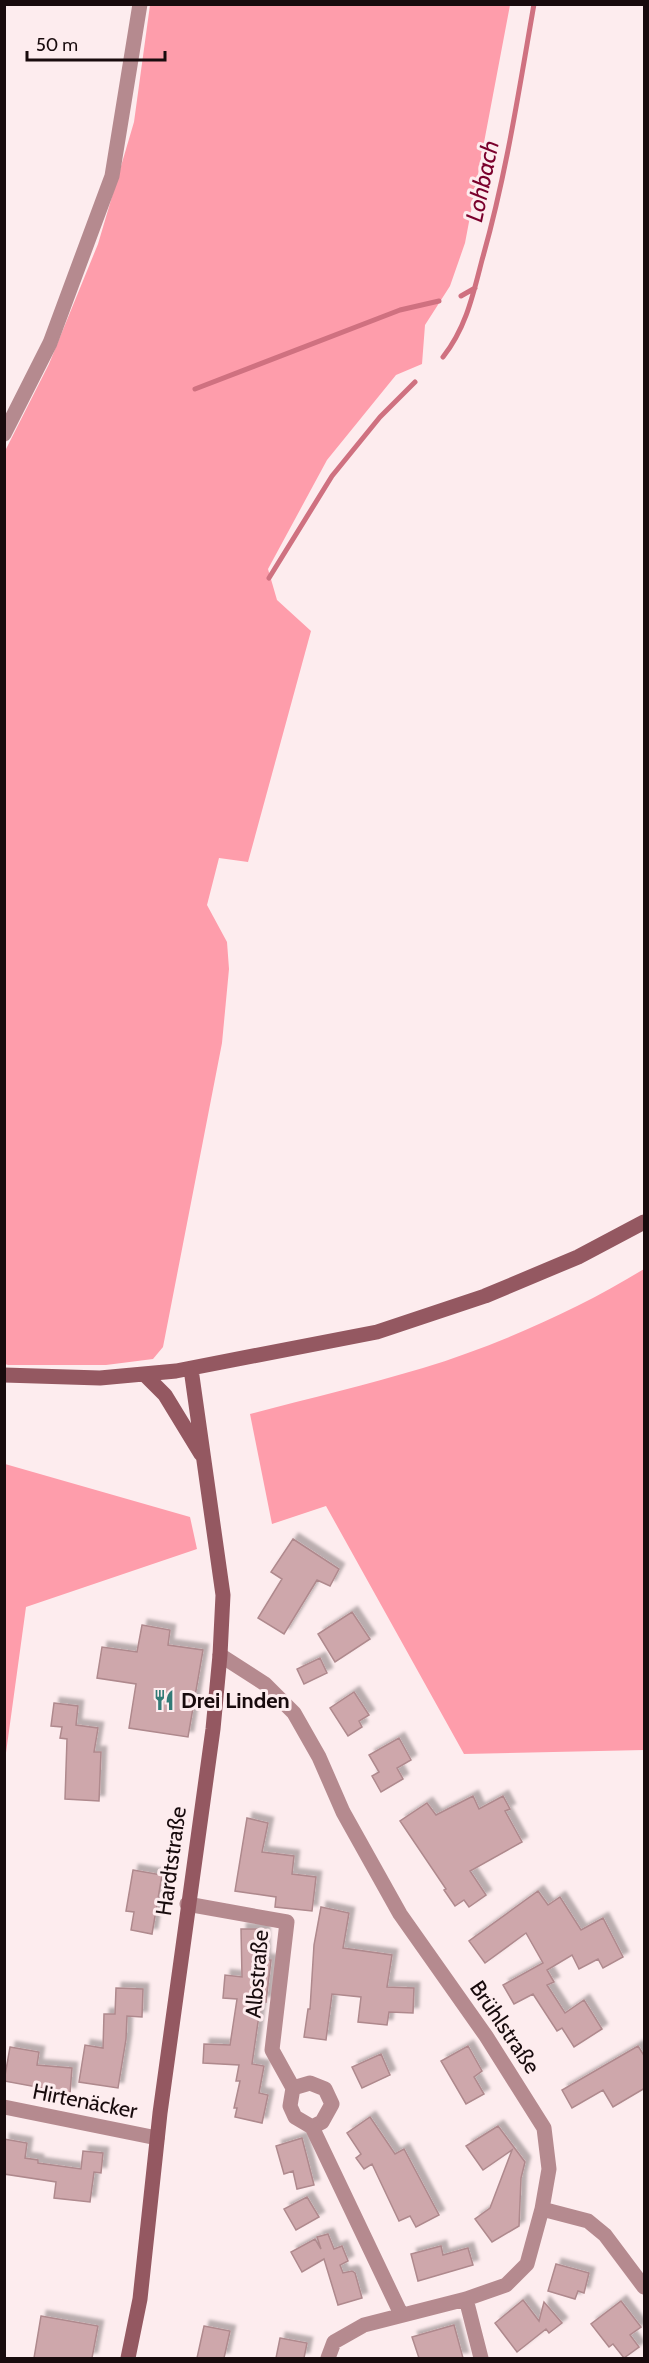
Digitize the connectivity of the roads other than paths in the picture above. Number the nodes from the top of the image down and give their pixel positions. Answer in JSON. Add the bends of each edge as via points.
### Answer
{"nodes":[{"id":1,"x":140,"y":4,"type":"edge"},
{"id":2,"x":4,"y":434,"type":"edge"},
{"id":3,"x":645,"y":1222,"type":"edge"},
{"id":4,"x":192,"y":1369,"type":"junction"},
{"id":5,"x":144,"y":1374,"type":"junction"},
{"id":6,"x":4,"y":1375,"type":"edge"},
{"id":7,"x":204,"y":1458,"type":"junction"},
{"id":8,"x":220,"y":1655,"type":"junction"},
{"id":9,"x":187,"y":1904,"type":"junction"},
{"id":10,"x":293,"y":2088,"type":"junction"},
{"id":11,"x":4,"y":2107,"type":"edge"},
{"id":12,"x":312,"y":2127,"type":"junction"},
{"id":13,"x":157,"y":2138,"type":"junction"},
{"id":14,"x":542,"y":2209,"type":"junction"},
{"id":15,"x":645,"y":2287,"type":"edge"},
{"id":16,"x":466,"y":2299,"type":"junction"},
{"id":17,"x":401,"y":2314,"type":"junction"},
{"id":18,"x":128,"y":2358,"type":"edge"},
{"id":19,"x":328,"y":2358,"type":"edge"},
{"id":20,"x":481,"y":2358,"type":"edge"}],
"edges":[{"from":1,"to":2,"type":"street","via":[[112,176],[50,343]]},
{"from":3,"to":4,"type":"street","via":[[578,1257],[485,1296],[388,1328]]},
{"from":4,"to":5,"type":"street"},
{"from":4,"to":7,"type":"street","name":"Hardtstraße"},
{"from":5,"to":6,"type":"street","via":[[100,1378]]},
{"from":5,"to":7,"type":"street","via":[[165,1395]]},
{"from":7,"to":8,"type":"street","name":"Hardtstraße","via":[[224,1595]]},
{"from":8,"to":9,"type":"street","name":"Hardtstraße"},
{"from":8,"to":14,"type":"street","name":"Brühlstraße","via":[[266,1684],[294,1713],[400,1914],[486,2036],[544,2128],[549,2169]]},
{"from":9,"to":10,"type":"street","name":"Albstraße","via":[[287,1922],[272,2050]]},
{"from":9,"to":13,"type":"street","name":"Hardtstraße"},
{"from":10,"to":12,"type":"street","name":"Albstraße","via":[[290,2106],[295,2117]]},
{"from":10,"to":12,"type":"street","via":[[310,2083],[325,2089],[332,2104],[322,2122]]},
{"from":11,"to":13,"type":"street","name":"Hirtenäcker"},
{"from":12,"to":17,"type":"street","name":"Albstraße"},
{"from":13,"to":18,"type":"street","name":"Hardtstraße","via":[[140,2299]]},
{"from":14,"to":15,"type":"street","via":[[588,2221],[605,2235]]},
{"from":14,"to":16,"type":"street","name":"Brühlstraße","via":[[526,2265],[506,2285]]},
{"from":16,"to":17,"type":"street","name":"Brühlstraße"},
{"from":16,"to":20,"type":"street"},
{"from":17,"to":19,"type":"street","name":"Brühlstraße","via":[[364,2325],[334,2342]]}]}
